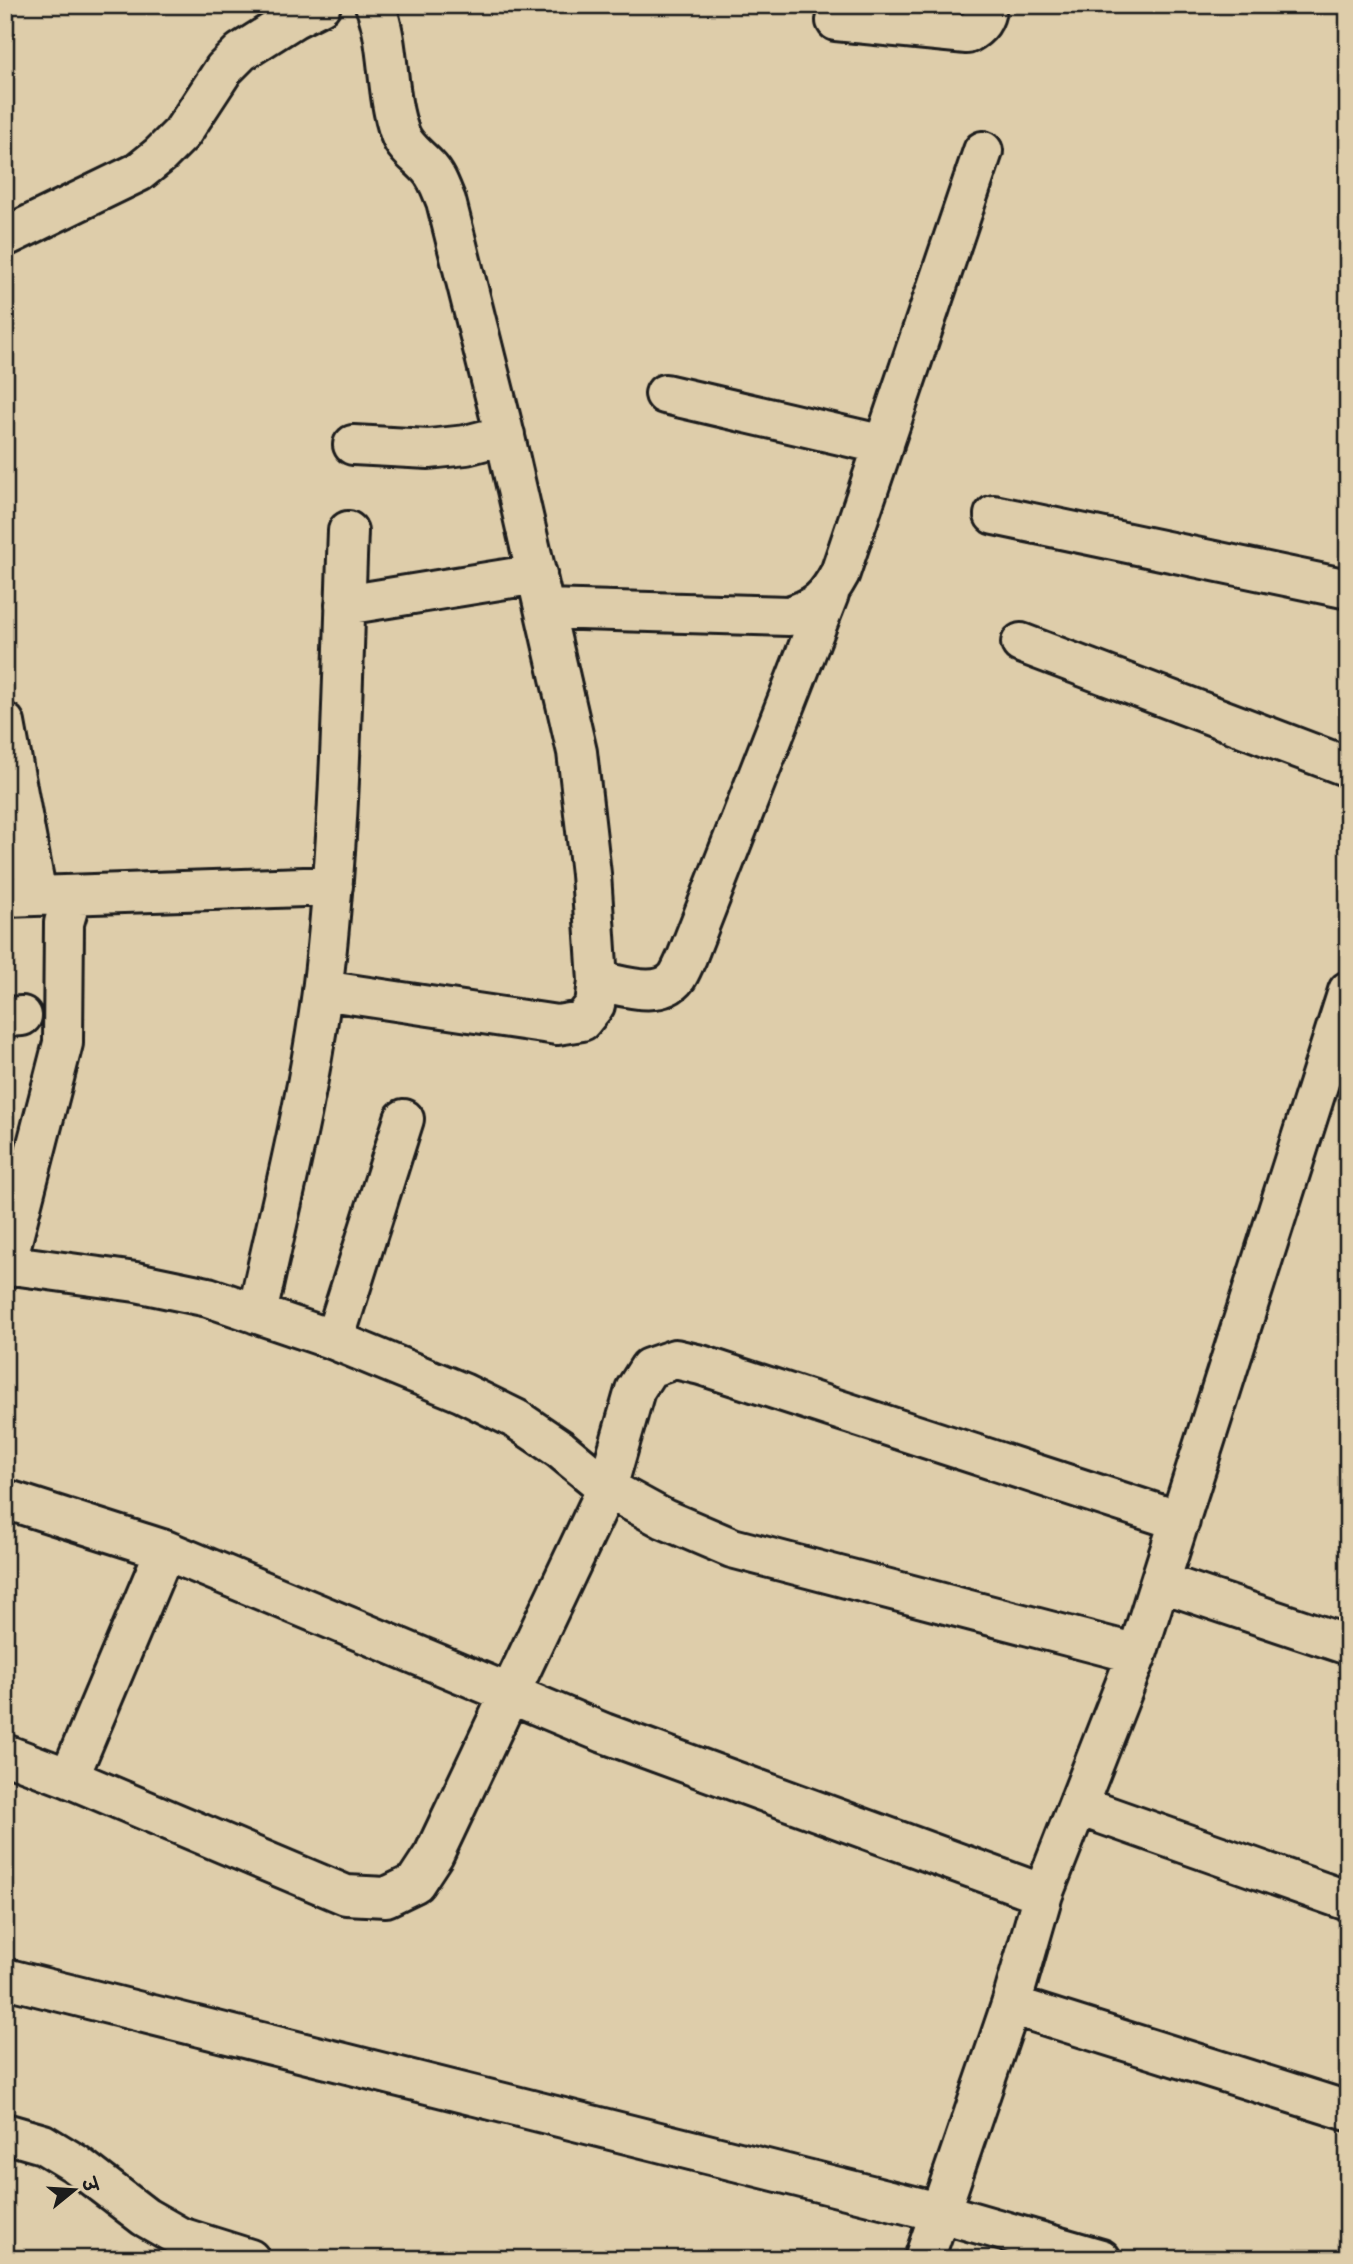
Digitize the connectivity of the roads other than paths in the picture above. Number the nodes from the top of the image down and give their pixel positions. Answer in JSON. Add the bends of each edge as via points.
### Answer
{"nodes":[{"id":1,"x":321,"y":5,"type":"edge"},
{"id":2,"x":375,"y":5,"type":"edge"},
{"id":3,"x":987,"y":5,"type":"edge"},
{"id":4,"x":836,"y":21,"type":"dead end"},
{"id":5,"x":983,"y":151,"type":"dead end"},
{"id":6,"x":5,"y":237,"type":"edge"},
{"id":7,"x":665,"y":394,"type":"dead end"},
{"id":8,"x":505,"y":436,"type":"junction"},
{"id":9,"x":884,"y":445,"type":"junction"},
{"id":10,"x":353,"y":446,"type":"dead end"},
{"id":11,"x":993,"y":515,"type":"dead end"},
{"id":12,"x":348,"y":531,"type":"dead end"},
{"id":13,"x":1348,"y":589,"type":"edge"},
{"id":14,"x":541,"y":592,"type":"junction"},
{"id":15,"x":829,"y":594,"type":"junction"},
{"id":16,"x":345,"y":605,"type":"junction"},
{"id":17,"x":1021,"y":643,"type":"dead end"},
{"id":18,"x":5,"y":723,"type":"edge"},
{"id":19,"x":1348,"y":767,"type":"edge"},
{"id":20,"x":334,"y":886,"type":"junction"},
{"id":21,"x":38,"y":896,"type":"edge"},
{"id":22,"x":598,"y":981,"type":"junction"},
{"id":23,"x":322,"y":990,"type":"junction"},
{"id":24,"x":1348,"y":991,"type":"edge"},
{"id":25,"x":404,"y":1119,"type":"dead end"},
{"id":26,"x":6,"y":1266,"type":"edge"},
{"id":27,"x":257,"y":1314,"type":"junction"},
{"id":28,"x":334,"y":1340,"type":"junction"},
{"id":29,"x":607,"y":1488,"type":"junction"},
{"id":30,"x":5,"y":1499,"type":"edge"},
{"id":31,"x":1180,"y":1521,"type":"junction"},
{"id":32,"x":165,"y":1550,"type":"junction"},
{"id":33,"x":1160,"y":1582,"type":"junction"},
{"id":34,"x":1348,"y":1645,"type":"edge"},
{"id":35,"x":1137,"y":1654,"type":"junction"},
{"id":36,"x":509,"y":1694,"type":"junction"},
{"id":37,"x":5,"y":1754,"type":"edge"},
{"id":38,"x":69,"y":1778,"type":"junction"},
{"id":39,"x":1079,"y":1806,"type":"junction"},
{"id":40,"x":1043,"y":1894,"type":"junction"},
{"id":41,"x":1348,"y":1901,"type":"edge"},
{"id":42,"x":5,"y":1978,"type":"edge"},
{"id":43,"x":1011,"y":2005,"type":"junction"},
{"id":44,"x":1348,"y":2111,"type":"edge"},
{"id":45,"x":5,"y":2133,"type":"edge"},
{"id":46,"x":939,"y":2212,"type":"junction"},
{"id":47,"x":250,"y":2259,"type":"edge"},
{"id":48,"x":923,"y":2259,"type":"edge"},
{"id":49,"x":1101,"y":2259,"type":"edge"}],
"edges":[{"from":1,"to":6,"type":"street","via":[[241,52],[224,69],[182,132],[139,172]]},
{"from":2,"to":8,"type":"street","via":[[401,138],[430,168],[446,201]]},
{"from":3,"to":4,"type":"street","via":[[978,28],[967,34]]},
{"from":5,"to":9,"type":"street"},
{"from":7,"to":9,"type":"street"},
{"from":8,"to":10,"type":"street","via":[[429,449]]},
{"from":8,"to":14,"type":"street"},
{"from":9,"to":15,"type":"street"},
{"from":11,"to":13,"type":"street"},
{"from":12,"to":16,"type":"street"},
{"from":14,"to":15,"type":"street","via":[[789,616],[809,610]]},
{"from":14,"to":16,"type":"street"},
{"from":14,"to":22,"type":"street","via":[[577,752]]},
{"from":15,"to":22,"type":"street","via":[[676,979],[662,989]]},
{"from":16,"to":20,"type":"street"},
{"from":17,"to":19,"type":"street"},
{"from":18,"to":21,"type":"street"},
{"from":20,"to":21,"type":"street"},
{"from":20,"to":23,"type":"street"},
{"from":21,"to":26,"type":"street","via":[[64,923],[63,1043]]},
{"from":22,"to":23,"type":"street","via":[[595,1006],[582,1021],[557,1025]]},
{"from":23,"to":27,"type":"street"},
{"from":24,"to":31,"type":"street"},
{"from":25,"to":28,"type":"street"},
{"from":26,"to":27,"type":"street","via":[[136,1282],[208,1297]]},
{"from":27,"to":28,"type":"street"},
{"from":28,"to":29,"type":"street","via":[[516,1419]]},
{"from":29,"to":31,"type":"street","via":[[635,1390],[649,1368],[675,1359]]},
{"from":29,"to":35,"type":"street","via":[[732,1548]]},
{"from":29,"to":36,"type":"street"},
{"from":30,"to":32,"type":"street"},
{"from":31,"to":33,"type":"street"},
{"from":32,"to":36,"type":"street"},
{"from":32,"to":38,"type":"street"},
{"from":33,"to":34,"type":"street"},
{"from":33,"to":35,"type":"street"},
{"from":35,"to":39,"type":"street"},
{"from":36,"to":38,"type":"street","via":[[433,1854],[415,1882],[386,1897],[345,1895]]},
{"from":36,"to":40,"type":"street"},
{"from":37,"to":38,"type":"street"},
{"from":39,"to":40,"type":"street"},
{"from":39,"to":41,"type":"street"},
{"from":40,"to":43,"type":"street"},
{"from":42,"to":46,"type":"street"},
{"from":43,"to":44,"type":"street"},
{"from":43,"to":46,"type":"street"},
{"from":45,"to":47,"type":"street","via":[[43,2144],[180,2237]]},
{"from":46,"to":48,"type":"street"},
{"from":46,"to":49,"type":"street"}]}
